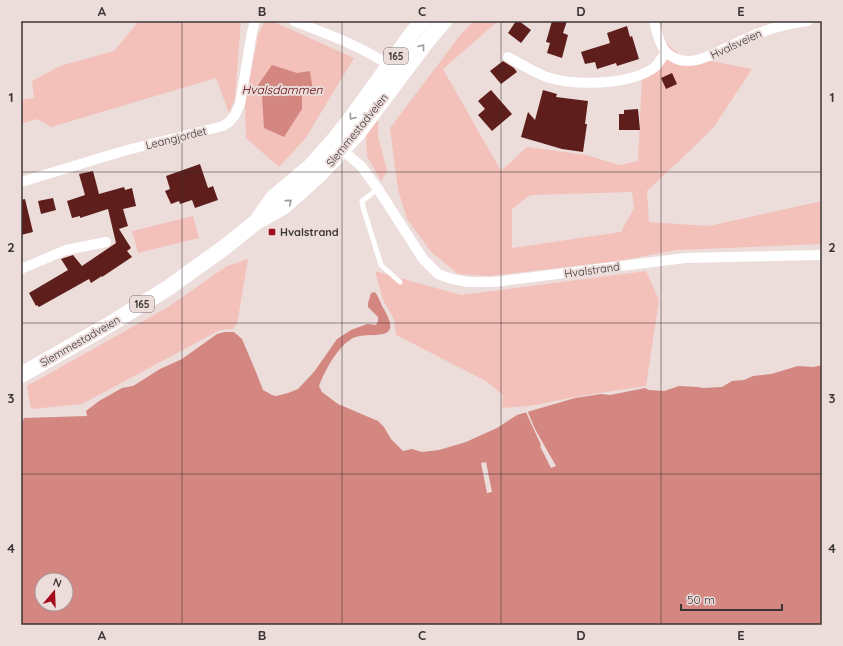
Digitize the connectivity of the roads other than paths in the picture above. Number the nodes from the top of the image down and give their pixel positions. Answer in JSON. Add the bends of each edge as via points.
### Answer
{"nodes":[{"id":1,"x":255,"y":21,"type":"edge"},
{"id":2,"x":294,"y":21,"type":"edge"},
{"id":3,"x":423,"y":21,"type":"edge"},
{"id":4,"x":444,"y":21,"type":"edge"},
{"id":5,"x":654,"y":21,"type":"edge"},
{"id":6,"x":808,"y":21,"type":"edge"},
{"id":7,"x":666,"y":52,"type":"junction"},
{"id":8,"x":508,"y":57,"type":"dead end"},
{"id":9,"x":396,"y":70,"type":"junction"},
{"id":10,"x":338,"y":146,"type":"junction"},
{"id":11,"x":21,"y":182,"type":"edge"},
{"id":12,"x":378,"y":189,"type":"junction"},
{"id":13,"x":106,"y":242,"type":"dead end"},
{"id":14,"x":822,"y":254,"type":"edge"},
{"id":15,"x":21,"y":269,"type":"edge"},
{"id":16,"x":400,"y":282,"type":"dead end"},
{"id":17,"x":21,"y":375,"type":"edge"}],
"edges":[{"from":1,"to":11,"type":"street","name":"Leangjordet","via":[[240,104],[229,122]]},
{"from":2,"to":9,"type":"street","via":[[358,46]]},
{"from":3,"to":9,"type":"main road","name":"Slemmestadveien","number":"165","via":[[414,31]]},
{"from":9,"to":4,"type":"main road","name":"Slemmestadveien","number":"165","one_way":true},
{"from":5,"to":7,"type":"street"},
{"from":6,"to":7,"type":"street","name":"Hvalsveien","via":[[790,23],[758,33],[707,58],[694,61],[680,60]]},
{"from":7,"to":8,"type":"street","via":[[655,67],[640,74],[623,80],[594,84],[548,78]]},
{"from":9,"to":10,"type":"main road","name":"Slemmestadveien","number":"165","via":[[358,133]]},
{"from":10,"to":12,"type":"street","name":"Hvalstrand","via":[[361,166]]},
{"from":10,"to":17,"type":"main road","name":"Slemmestadveien","number":"165","via":[[273,198],[256,222],[225,247],[168,288]]},
{"from":12,"to":14,"type":"street","name":"Hvalstrand","via":[[423,258],[438,274],[452,280],[501,281],[685,258]]},
{"from":12,"to":16,"type":"lane","via":[[362,202],[363,207],[381,265]]},
{"from":13,"to":15,"type":"street","via":[[66,250]]}]}
